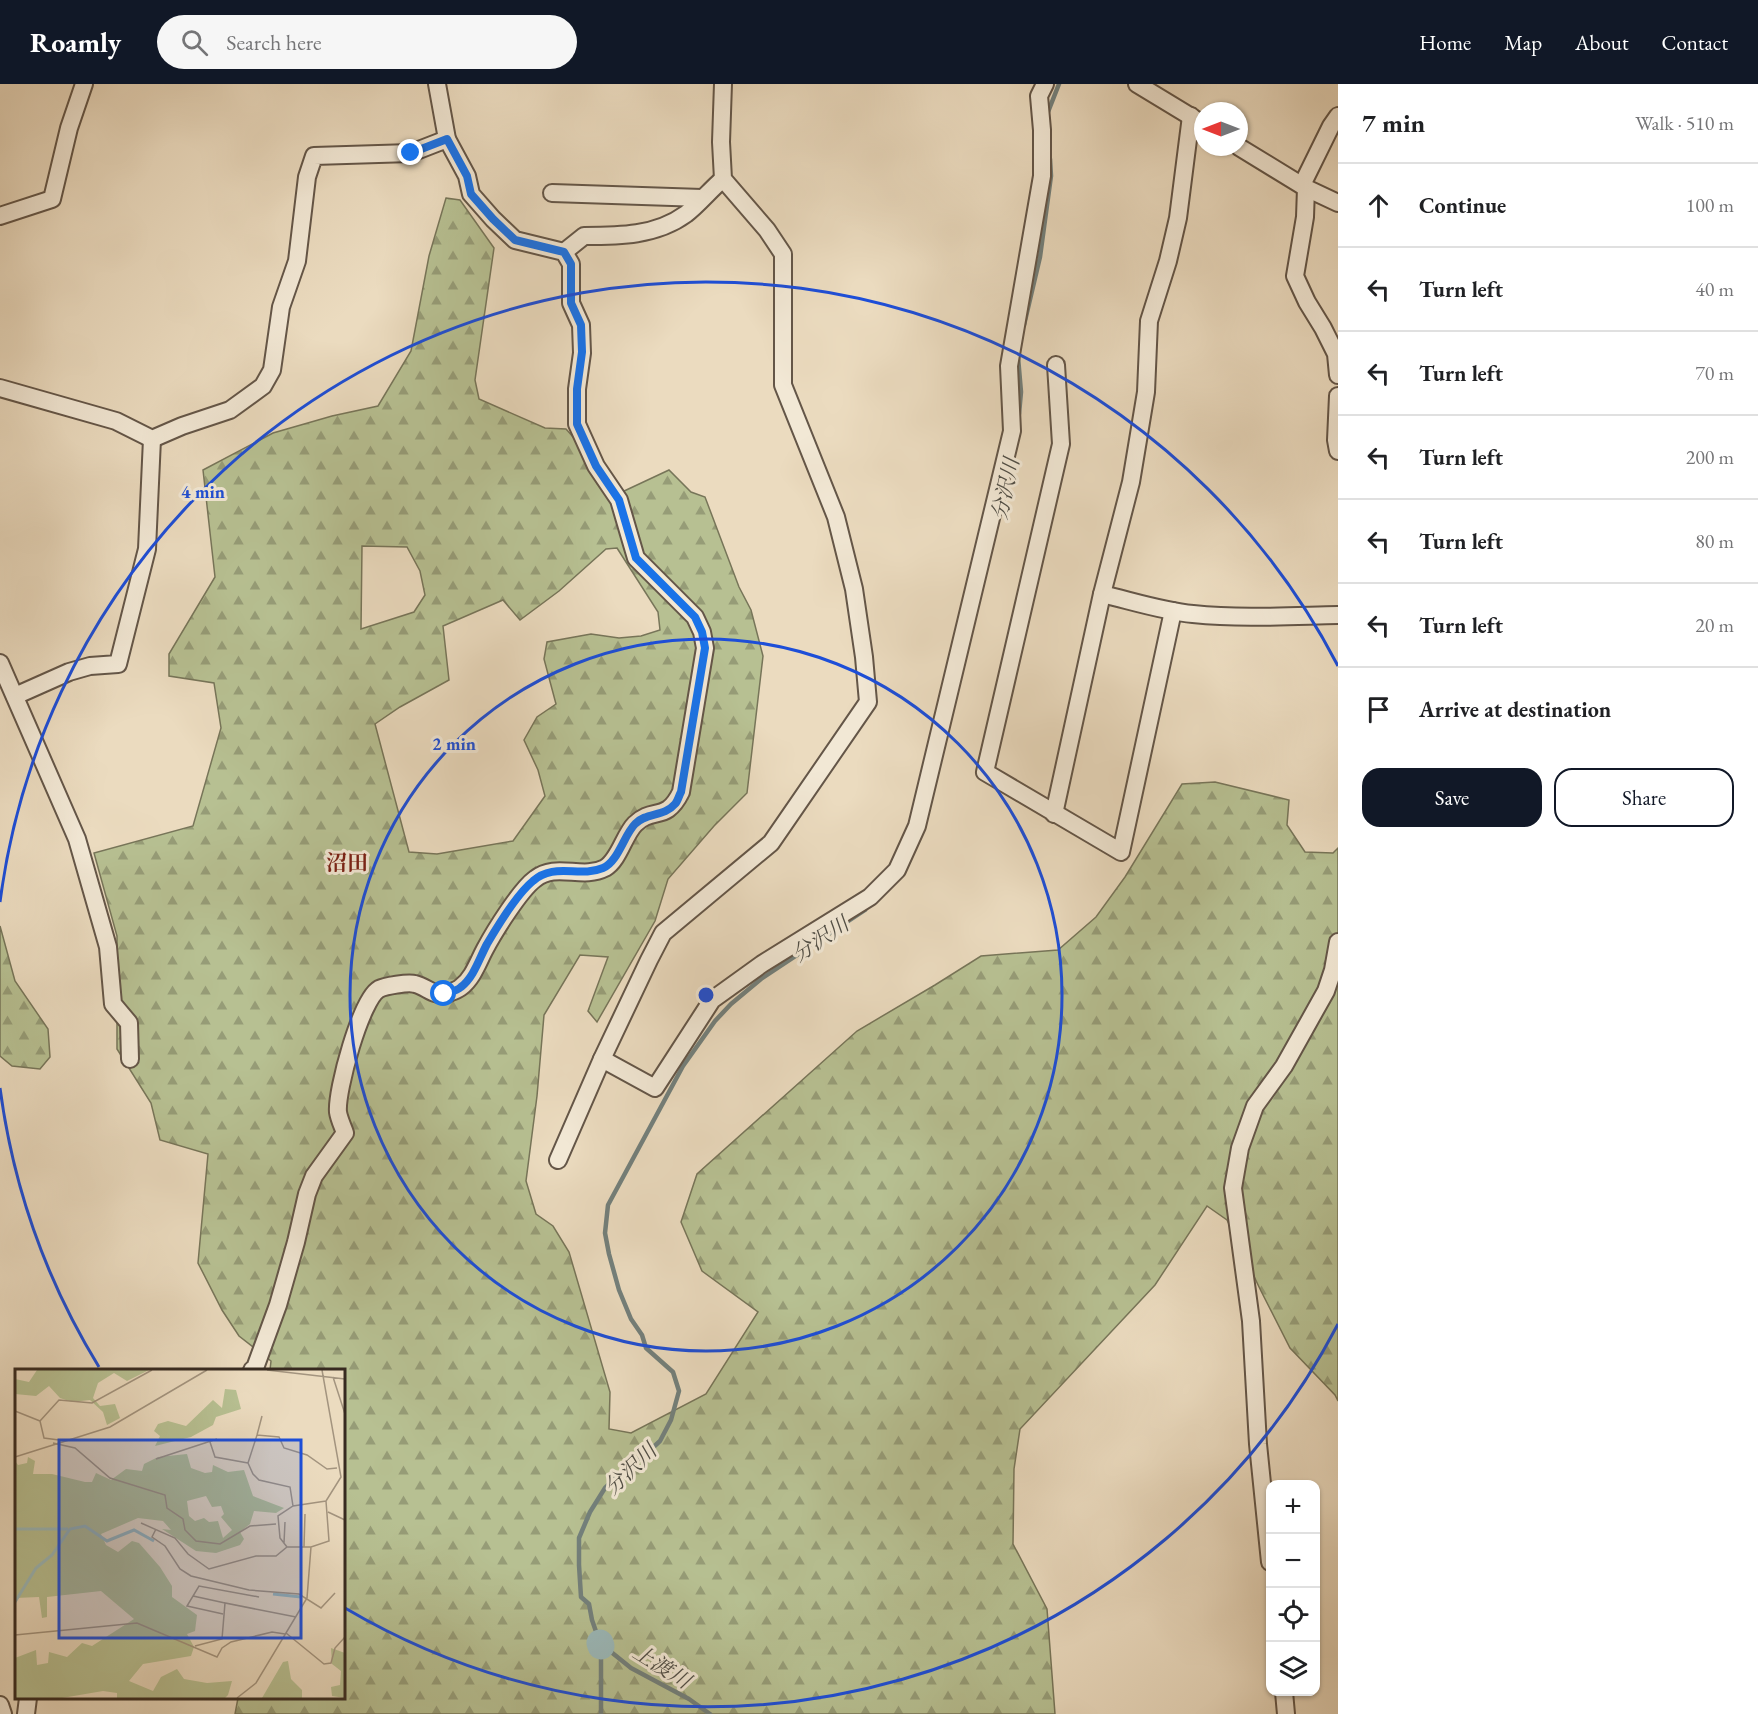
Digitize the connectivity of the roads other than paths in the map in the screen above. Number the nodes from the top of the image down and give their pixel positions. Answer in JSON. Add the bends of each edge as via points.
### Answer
{"nodes":[{"id":1,"x":84,"y":84,"type":"edge"},
{"id":2,"x":437,"y":84,"type":"edge"},
{"id":3,"x":723,"y":84,"type":"edge"},
{"id":4,"x":1046,"y":84,"type":"edge"},
{"id":5,"x":1137,"y":84,"type":"edge"},
{"id":6,"x":1338,"y":116,"type":"edge"},
{"id":7,"x":1194,"y":118,"type":"edge"},
{"id":8,"x":1194,"y":135,"type":"edge"},
{"id":9,"x":447,"y":139,"type":"junction"},
{"id":10,"x":1248,"y":153,"type":"edge"},
{"id":11,"x":723,"y":179,"type":"junction"},
{"id":12,"x":1304,"y":187,"type":"junction"},
{"id":13,"x":552,"y":193,"type":"dead end"},
{"id":14,"x":702,"y":198,"type":"junction"},
{"id":15,"x":1338,"y":203,"type":"edge"},
{"id":16,"x":0,"y":216,"type":"edge"},
{"id":17,"x":564,"y":252,"type":"junction"},
{"id":18,"x":1056,"y":365,"type":"dead end"},
{"id":19,"x":1338,"y":375,"type":"edge"},
{"id":20,"x":0,"y":388,"type":"edge"},
{"id":21,"x":1338,"y":396,"type":"edge"},
{"id":22,"x":152,"y":439,"type":"junction"},
{"id":23,"x":1338,"y":451,"type":"edge"},
{"id":24,"x":1102,"y":594,"type":"junction"},
{"id":25,"x":1173,"y":611,"type":"junction"},
{"id":26,"x":1338,"y":615,"type":"edge"},
{"id":27,"x":0,"y":663,"type":"edge"},
{"id":28,"x":15,"y":696,"type":"junction"},
{"id":29,"x":1054,"y":814,"type":"junction"},
{"id":30,"x":1338,"y":942,"type":"edge"},
{"id":31,"x":130,"y":1059,"type":"dead end"},
{"id":32,"x":602,"y":1059,"type":"junction"},
{"id":33,"x":558,"y":1160,"type":"dead end"},
{"id":34,"x":254,"y":1369,"type":"edge"},
{"id":35,"x":1267,"y":1534,"type":"edge"},
{"id":36,"x":1284,"y":1696,"type":"edge"},
{"id":37,"x":28,"y":1699,"type":"edge"},
{"id":38,"x":0,"y":1705,"type":"edge"},
{"id":39,"x":3,"y":1714,"type":"edge"},
{"id":40,"x":26,"y":1714,"type":"edge"},
{"id":41,"x":1286,"y":1714,"type":"edge"}],
"edges":[{"from":1,"to":16,"type":"street","via":[[52,199]]},
{"from":2,"to":9,"type":"street"},
{"from":3,"to":11,"type":"street"},
{"from":4,"to":32,"type":"street","via":[[1039,96],[1042,176],[1009,366],[1012,431],[917,826],[897,870],[870,897],[712,1000],[656,1089]]},
{"from":5,"to":7,"type":"street"},
{"from":6,"to":12,"type":"street"},
{"from":8,"to":24,"type":"street","via":[[1168,261],[1149,321],[1146,392],[1131,482]]},
{"from":9,"to":17,"type":"street","via":[[467,176],[471,194],[493,219],[515,240]]},
{"from":9,"to":22,"type":"street","via":[[411,153],[314,156],[307,177],[297,261],[281,307],[272,369],[263,386],[230,410]]},
{"from":10,"to":12,"type":"street"},
{"from":11,"to":14,"type":"street"},
{"from":11,"to":32,"type":"street","via":[[783,254],[783,385],[836,517],[854,589],[868,702],[771,843],[663,933]]},
{"from":12,"to":15,"type":"street"},
{"from":12,"to":19,"type":"street","via":[[1305,217],[1295,276],[1336,354]]},
{"from":13,"to":14,"type":"street"},
{"from":14,"to":17,"type":"street","via":[[686,214],[664,227],[622,236],[584,236]]},
{"from":17,"to":34,"type":"street","via":[[571,264],[571,303],[581,325],[577,424],[596,466],[619,500],[636,558],[695,617],[702,632],[705,648],[681,792],[664,813],[643,817],[633,825],[606,868],[589,872],[558,870],[535,879],[524,889],[488,943],[470,979],[459,989],[435,994],[415,984],[400,984],[378,989],[369,1000],[340,1087],[338,1113],[345,1133],[314,1176],[307,1194],[278,1305]]},
{"from":18,"to":29,"type":"street","via":[[1061,444],[985,772]]},
{"from":20,"to":22,"type":"street","via":[[116,421]]},
{"from":21,"to":23,"type":"street"},
{"from":22,"to":28,"type":"street","via":[[147,549],[118,664],[69,672]]},
{"from":24,"to":25,"type":"street"},
{"from":24,"to":29,"type":"street"},
{"from":25,"to":26,"type":"street"},
{"from":25,"to":29,"type":"street","via":[[1121,852]]},
{"from":27,"to":28,"type":"street"},
{"from":28,"to":31,"type":"street","via":[[77,839],[108,947],[113,1004],[129,1023]]},
{"from":30,"to":35,"type":"street","via":[[1326,991],[1284,1066],[1255,1106],[1240,1148],[1233,1188],[1251,1321]]},
{"from":32,"to":33,"type":"street"},
{"from":36,"to":41,"type":"street"},
{"from":37,"to":40,"type":"street"},
{"from":38,"to":39,"type":"street"}]}
